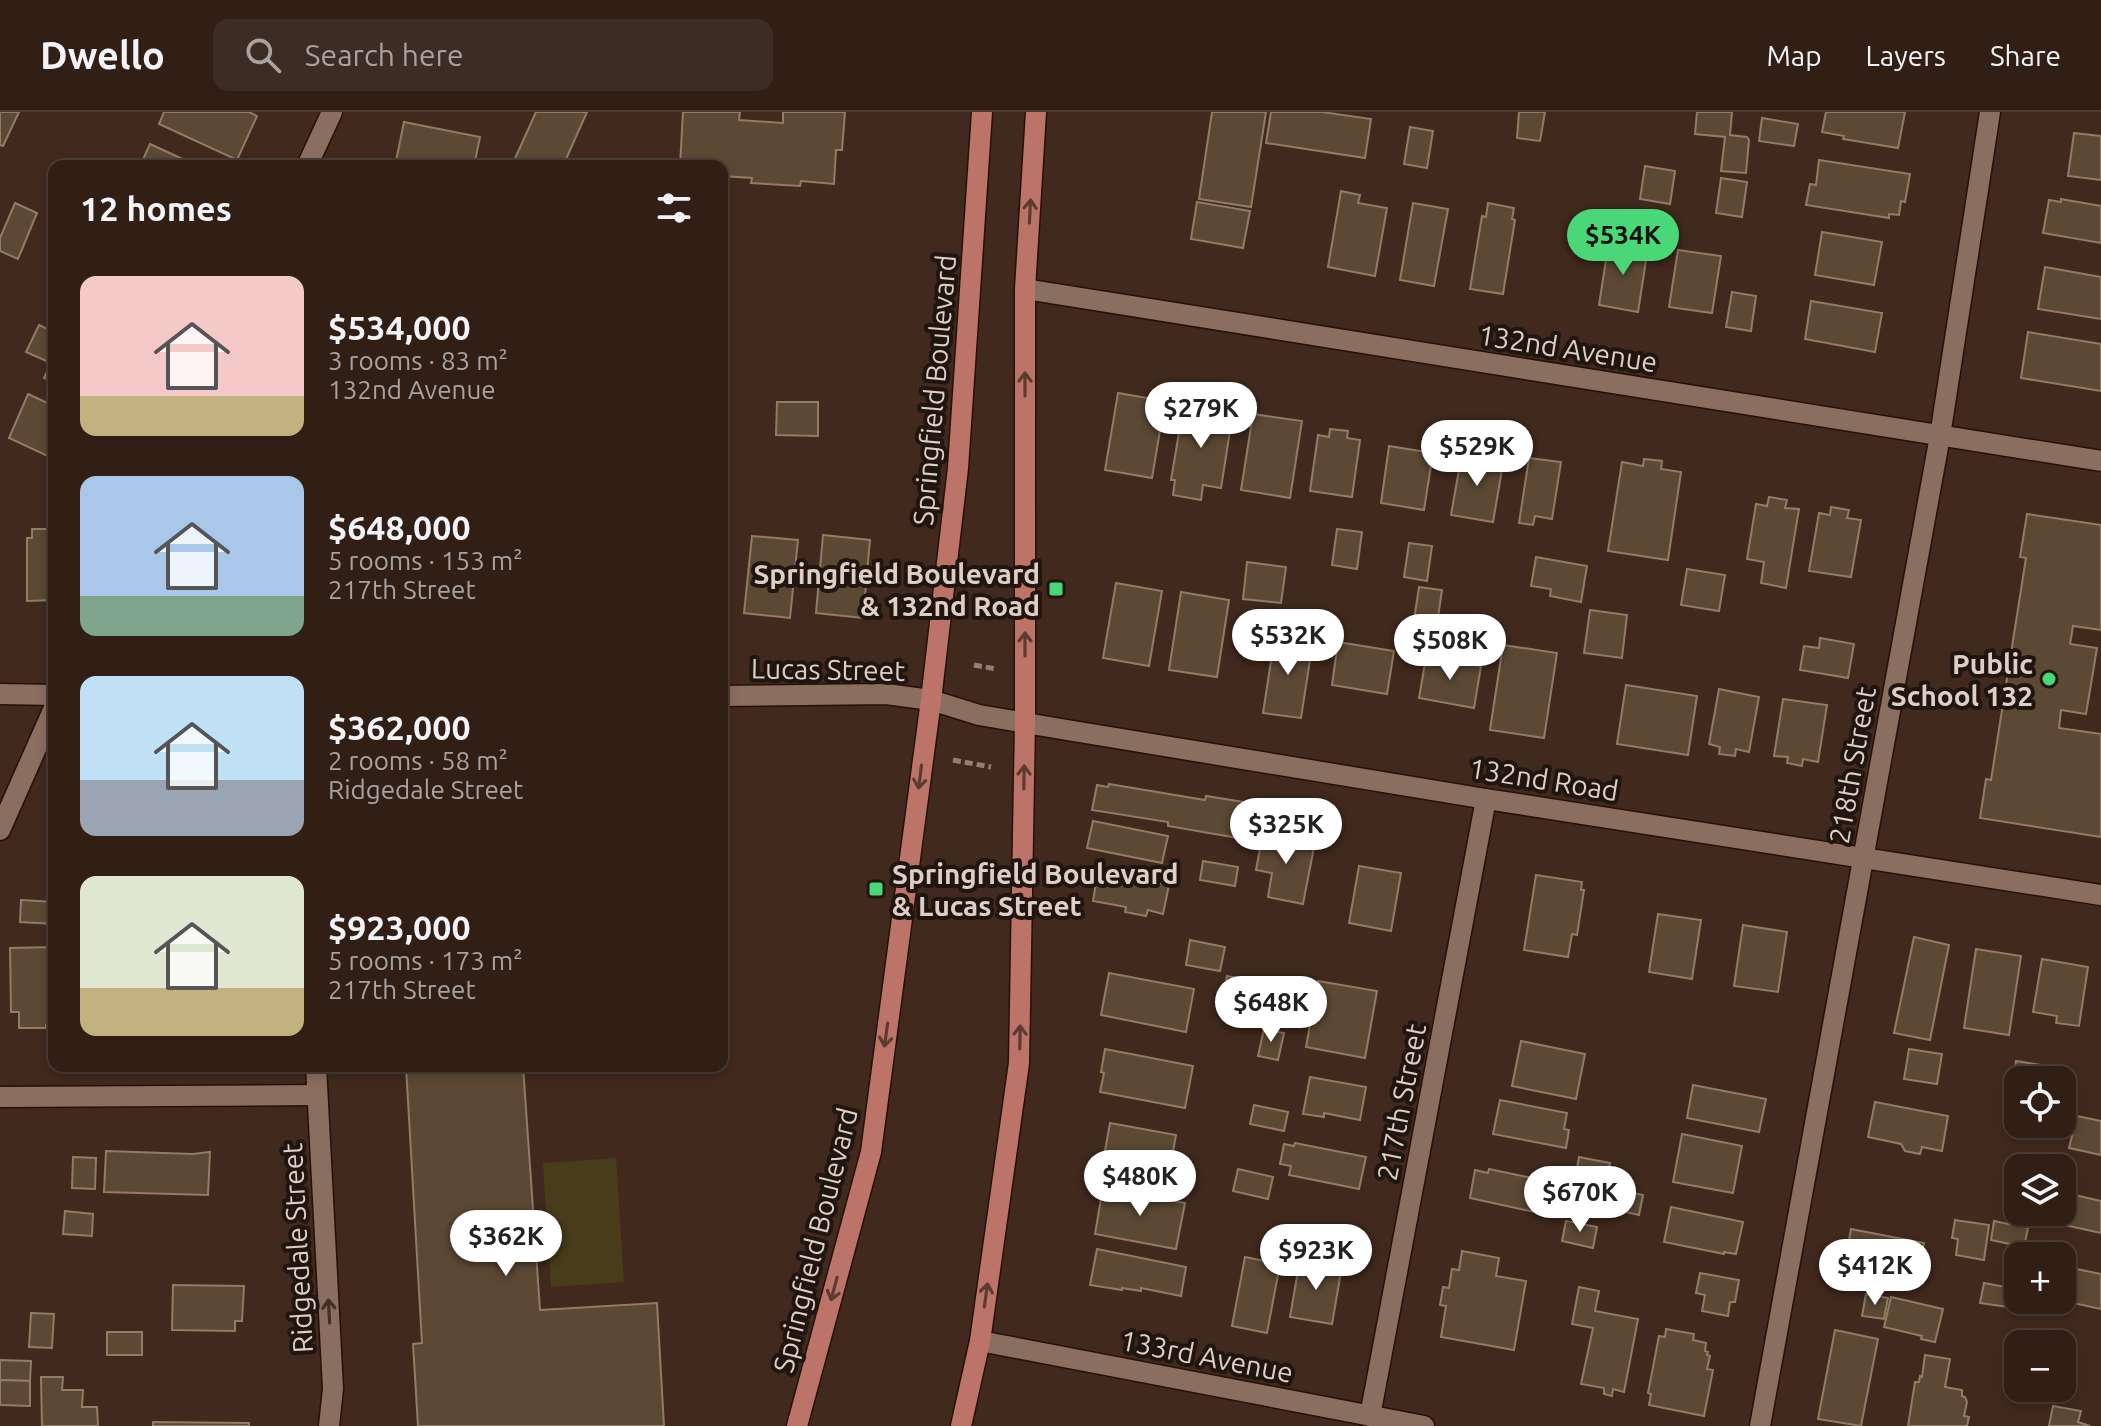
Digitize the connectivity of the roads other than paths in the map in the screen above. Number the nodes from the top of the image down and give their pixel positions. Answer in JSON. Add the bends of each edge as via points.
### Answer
{"nodes":[{"id":1,"x":332,"y":112,"type":"edge"},
{"id":2,"x":982,"y":112,"type":"edge"},
{"id":3,"x":1036,"y":112,"type":"edge"},
{"id":4,"x":1990,"y":112,"type":"edge"},
{"id":5,"x":310,"y":160,"type":"edge"},
{"id":6,"x":1025,"y":289,"type":"junction"},
{"id":7,"x":1940,"y":436,"type":"junction"},
{"id":8,"x":2101,"y":461,"type":"edge"},
{"id":9,"x":0,"y":694,"type":"edge"},
{"id":10,"x":48,"y":695,"type":"edge"},
{"id":11,"x":728,"y":696,"type":"edge"},
{"id":12,"x":931,"y":700,"type":"junction"},
{"id":13,"x":979,"y":715,"type":"joint"},
{"id":14,"x":48,"y":722,"type":"edge"},
{"id":15,"x":1025,"y":722,"type":"junction"},
{"id":16,"x":1486,"y":799,"type":"junction"},
{"id":17,"x":0,"y":830,"type":"edge"},
{"id":18,"x":1864,"y":857,"type":"junction"},
{"id":19,"x":2101,"y":895,"type":"edge"},
{"id":20,"x":316,"y":1072,"type":"edge"},
{"id":21,"x":317,"y":1095,"type":"junction"},
{"id":22,"x":0,"y":1097,"type":"edge"},
{"id":23,"x":980,"y":1341,"type":"junction"},
{"id":24,"x":1370,"y":1416,"type":"junction"},
{"id":25,"x":329,"y":1426,"type":"edge"},
{"id":26,"x":797,"y":1426,"type":"edge"},
{"id":27,"x":961,"y":1426,"type":"edge"},
{"id":28,"x":1424,"y":1426,"type":"edge"},
{"id":29,"x":1760,"y":1426,"type":"edge"}],
"edges":[{"from":1,"to":5,"type":"street"},
{"from":2,"to":12,"type":"main road","name":"Springfield Boulevard","via":[[958,468]]},
{"from":6,"to":3,"type":"main road","one_way":true},
{"from":4,"to":7,"type":"street","name":"218th Street"},
{"from":6,"to":7,"type":"street","name":"132nd Avenue"},
{"from":15,"to":6,"type":"main road","one_way":true},
{"from":7,"to":8,"type":"street","name":"132nd Avenue"},
{"from":7,"to":18,"type":"street","name":"218th Street"},
{"from":9,"to":10,"type":"street"},
{"from":11,"to":12,"type":"street","name":"Lucas Street","via":[[886,694]]},
{"from":12,"to":13,"type":"street","name":"Lucas Street"},
{"from":12,"to":26,"type":"main road","name":"Springfield Boulevard","one_way":true,"via":[[871,1152]]},
{"from":13,"to":15,"type":"street","name":"132nd Road"},
{"from":14,"to":17,"type":"street"},
{"from":15,"to":16,"type":"street","name":"132nd Road"},
{"from":23,"to":15,"type":"main road","one_way":true,"via":[[1019,1063]]},
{"from":16,"to":18,"type":"street","name":"132nd Road"},
{"from":16,"to":24,"type":"street","name":"217th Street"},
{"from":18,"to":19,"type":"street","name":"132nd Road"},
{"from":18,"to":29,"type":"street","name":"218th Street"},
{"from":20,"to":21,"type":"street","name":"Ridgedale Street"},
{"from":21,"to":22,"type":"street"},
{"from":25,"to":21,"type":"street","name":"Ridgedale Street","one_way":true,"via":[[333,1389]]},
{"from":23,"to":24,"type":"street","name":"133rd Avenue"},
{"from":23,"to":27,"type":"main road"},
{"from":24,"to":28,"type":"street","name":"133rd Avenue"}]}
